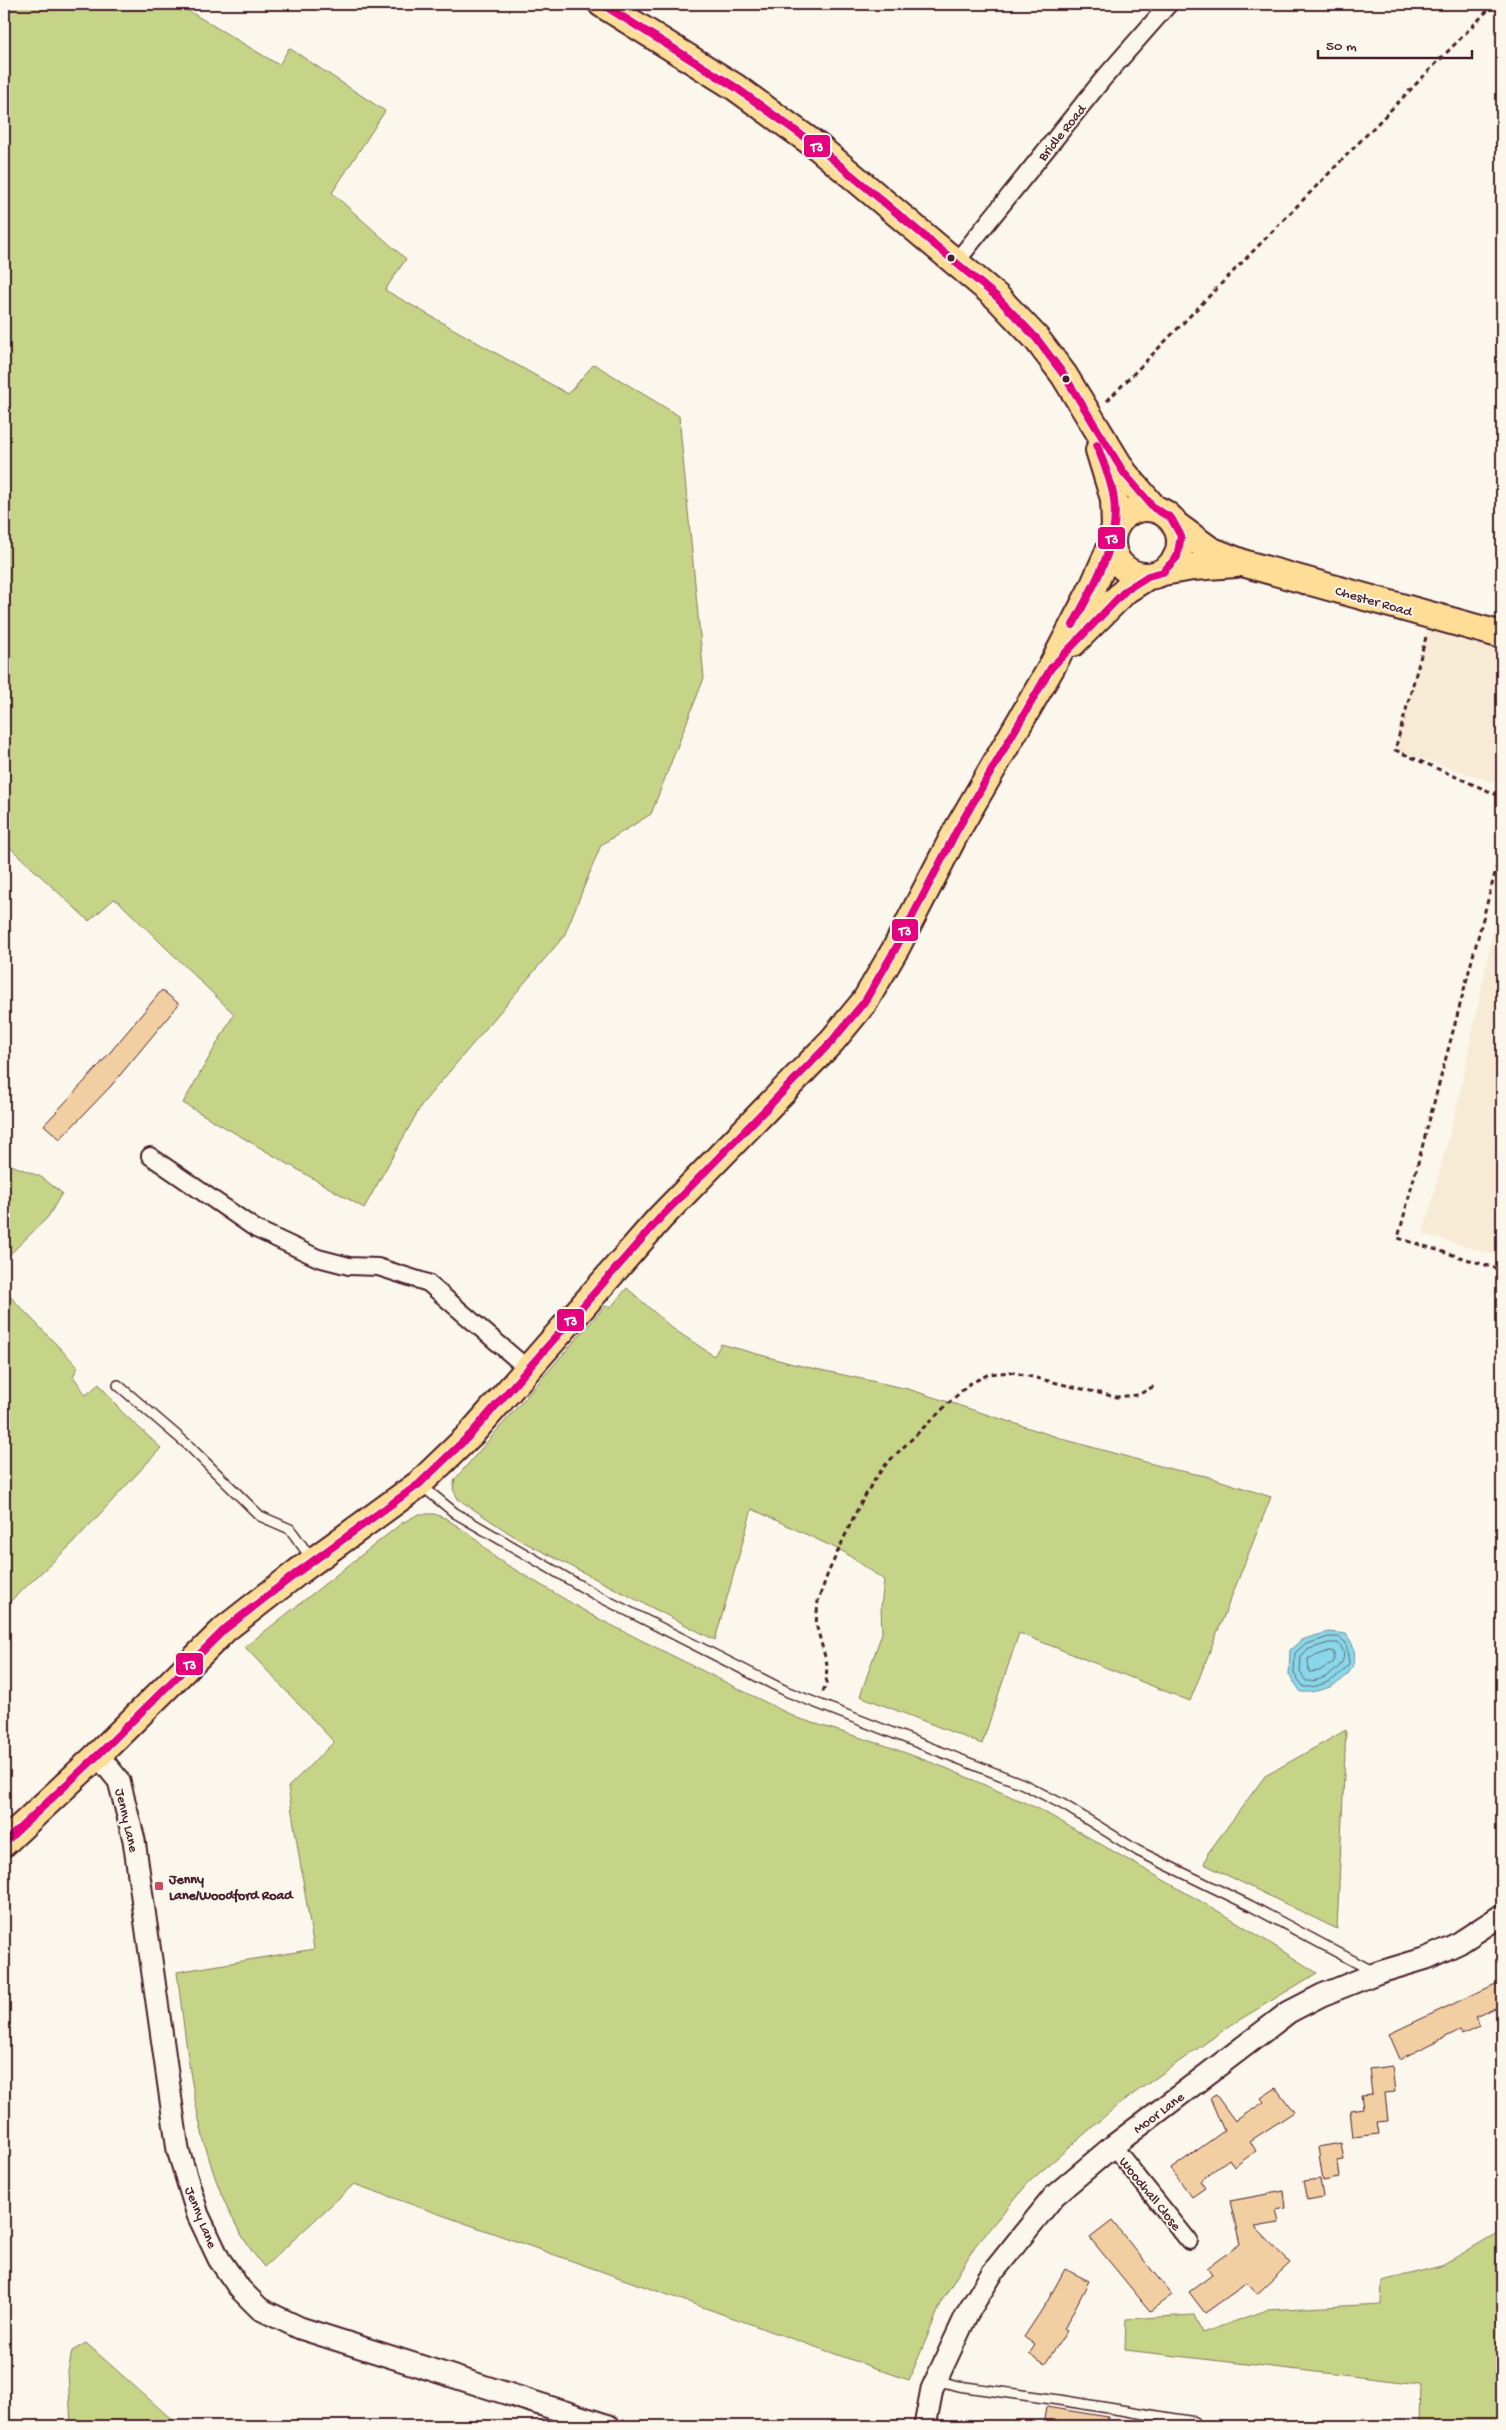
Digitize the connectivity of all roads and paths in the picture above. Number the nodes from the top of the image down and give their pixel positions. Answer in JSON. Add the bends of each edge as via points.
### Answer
{"nodes":[{"id":1,"x":602,"y":4,"type":"edge"},
{"id":2,"x":1169,"y":4,"type":"edge"},
{"id":3,"x":1494,"y":4,"type":"edge"},
{"id":4,"x":956,"y":262,"type":"junction"},
{"id":5,"x":1090,"y":419,"type":"junction"},
{"id":6,"x":1154,"y":508,"type":"junction"},
{"id":7,"x":1177,"y":526,"type":"junction"},
{"id":8,"x":1114,"y":536,"type":"junction"},
{"id":9,"x":1246,"y":564,"type":"junction"},
{"id":10,"x":1155,"y":574,"type":"junction"},
{"id":11,"x":1432,"y":616,"type":"junction"},
{"id":12,"x":1502,"y":635,"type":"edge"},
{"id":13,"x":1051,"y":668,"type":"junction"},
{"id":14,"x":1502,"y":797,"type":"edge"},
{"id":15,"x":1502,"y":847,"type":"edge"},
{"id":16,"x":150,"y":1156,"type":"dead end"},
{"id":17,"x":1502,"y":1270,"type":"edge"},
{"id":18,"x":528,"y":1370,"type":"junction"},
{"id":19,"x":1156,"y":1385,"type":"dead end"},
{"id":20,"x":118,"y":1386,"type":"dead end"},
{"id":21,"x":419,"y":1484,"type":"junction"},
{"id":22,"x":313,"y":1560,"type":"junction"},
{"id":23,"x":818,"y":1704,"type":"junction"},
{"id":24,"x":98,"y":1756,"type":"junction"},
{"id":25,"x":4,"y":1843,"type":"edge"},
{"id":26,"x":1502,"y":1915,"type":"edge"},
{"id":27,"x":1377,"y":1973,"type":"junction"},
{"id":28,"x":1113,"y":2146,"type":"junction"},
{"id":29,"x":1189,"y":2241,"type":"dead end"},
{"id":30,"x":935,"y":2380,"type":"junction"},
{"id":31,"x":1195,"y":2422,"type":"dead end"},
{"id":32,"x":609,"y":2426,"type":"edge"},
{"id":33,"x":925,"y":2426,"type":"edge"}],
"edges":[{"from":1,"to":4,"type":"main road","via":[[735,87],[811,142]]},
{"from":2,"to":4,"type":"street","name":"Bridle Road","via":[[1103,79]]},
{"from":3,"to":5,"type":"path"},
{"from":4,"to":5,"type":"main road","via":[[1036,338],[1064,375]]},
{"from":5,"to":6,"type":"main road","via":[[1124,473]]},
{"from":5,"to":8,"type":"main road","via":[[1114,499]]},
{"from":6,"to":7,"type":"main road","via":[[1171,518]]},
{"from":6,"to":8,"type":"main road","via":[[1131,511],[1122,518]]},
{"from":7,"to":9,"type":"main road","name":"Chester Road","via":[[1210,550]]},
{"from":7,"to":10,"type":"main road","via":[[1180,536],[1177,557]]},
{"from":8,"to":10,"type":"main road","via":[[1120,564],[1138,575]]},
{"from":8,"to":13,"type":"main road","via":[[1093,587]]},
{"from":9,"to":10,"type":"main road","name":"Chester Road","via":[[1194,567]]},
{"from":9,"to":11,"type":"main road","name":"Chester Road"},
{"from":10,"to":13,"type":"main road","via":[[1126,590]]},
{"from":11,"to":12,"type":"main road","name":"Chester Road"},
{"from":11,"to":14,"type":"path","via":[[1395,750]]},
{"from":13,"to":18,"type":"main road","via":[[956,832],[866,1001],[832,1041],[660,1218]]},
{"from":15,"to":17,"type":"path","via":[[1398,1238]]},
{"from":16,"to":18,"type":"street","via":[[256,1229],[318,1258],[349,1266],[378,1267],[428,1283]]},
{"from":18,"to":21,"type":"main road","via":[[471,1434]]},
{"from":19,"to":23,"type":"path","via":[[1138,1395],[1116,1397],[1011,1372],[989,1374],[969,1384],[887,1463],[855,1514],[818,1601],[816,1624],[827,1664],[826,1683]]},
{"from":20,"to":22,"type":"lane","via":[[188,1445],[260,1516],[290,1529]]},
{"from":21,"to":22,"type":"main road"},
{"from":21,"to":23,"type":"lane","via":[[455,1513],[596,1595]]},
{"from":22,"to":24,"type":"main road","via":[[225,1629]]},
{"from":23,"to":27,"type":"lane","via":[[1024,1784],[1138,1851]]},
{"from":24,"to":25,"type":"main road"},
{"from":24,"to":32,"type":"street","name":"Jenny Lane","via":[[120,1781],[134,1840],[179,2156],[198,2215],[219,2259],[240,2289],[260,2309],[300,2328]]},
{"from":26,"to":27,"type":"street","name":"Moor Lane","via":[[1459,1943],[1427,1958]]},
{"from":27,"to":28,"type":"street","name":"Moor Lane","via":[[1289,2012]]},
{"from":28,"to":29,"type":"street","name":"Woodhall Close"},
{"from":28,"to":30,"type":"street","name":"Moor Lane","via":[[1055,2195],[993,2272],[967,2314]]},
{"from":30,"to":31,"type":"lane"},
{"from":30,"to":33,"type":"street","name":"Moor Lane"}]}
